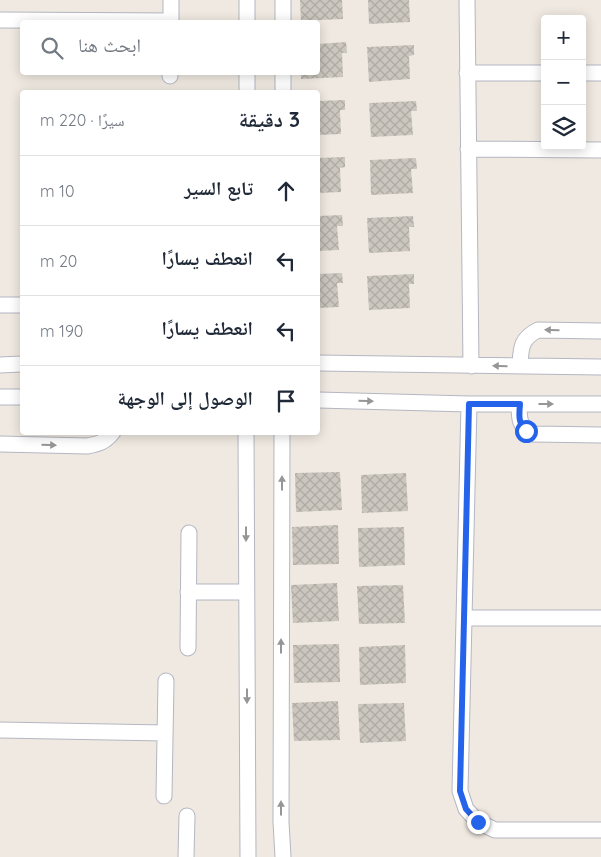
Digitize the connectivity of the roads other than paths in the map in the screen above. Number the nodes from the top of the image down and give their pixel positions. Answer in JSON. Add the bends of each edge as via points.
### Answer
{"nodes":[{"id":1,"x":171,"y":0,"type":"edge"},
{"id":2,"x":247,"y":0,"type":"edge"},
{"id":3,"x":283,"y":0,"type":"edge"},
{"id":4,"x":467,"y":0,"type":"edge"},
{"id":5,"x":0,"y":20,"type":"edge"},
{"id":6,"x":20,"y":20,"type":"edge"},
{"id":7,"x":171,"y":20,"type":"edge"},
{"id":8,"x":247,"y":20,"type":"edge"},
{"id":9,"x":283,"y":20,"type":"edge"},
{"id":10,"x":467,"y":72,"type":"junction"},
{"id":11,"x":541,"y":73,"type":"edge"},
{"id":12,"x":586,"y":73,"type":"edge"},
{"id":13,"x":601,"y":74,"type":"edge"},
{"id":14,"x":247,"y":75,"type":"edge"},
{"id":15,"x":283,"y":75,"type":"edge"},
{"id":16,"x":247,"y":90,"type":"edge"},
{"id":17,"x":282,"y":90,"type":"edge"},
{"id":18,"x":468,"y":149,"type":"junction"},
{"id":19,"x":601,"y":150,"type":"edge"},
{"id":20,"x":0,"y":305,"type":"edge"},
{"id":21,"x":20,"y":305,"type":"edge"},
{"id":22,"x":601,"y":331,"type":"edge"},
{"id":23,"x":320,"y":362,"type":"edge"},
{"id":24,"x":20,"y":364,"type":"edge"},
{"id":25,"x":0,"y":365,"type":"edge"},
{"id":26,"x":470,"y":366,"type":"junction"},
{"id":27,"x":520,"y":366,"type":"junction"},
{"id":28,"x":601,"y":367,"type":"edge"},
{"id":29,"x":0,"y":397,"type":"edge"},
{"id":30,"x":20,"y":397,"type":"edge"},
{"id":31,"x":320,"y":400,"type":"edge"},
{"id":32,"x":469,"y":404,"type":"junction"},
{"id":33,"x":520,"y":404,"type":"junction"},
{"id":34,"x":601,"y":404,"type":"edge"},
{"id":35,"x":110,"y":435,"type":"edge"},
{"id":36,"x":246,"y":435,"type":"edge"},
{"id":37,"x":282,"y":435,"type":"edge"},
{"id":38,"x":601,"y":435,"type":"edge"},
{"id":39,"x":0,"y":444,"type":"edge"},
{"id":40,"x":189,"y":533,"type":"dead end"},
{"id":41,"x":188,"y":592,"type":"junction"},
{"id":42,"x":246,"y":592,"type":"junction"},
{"id":43,"x":465,"y":618,"type":"junction"},
{"id":44,"x":601,"y":618,"type":"edge"},
{"id":45,"x":188,"y":648,"type":"dead end"},
{"id":46,"x":166,"y":681,"type":"dead end"},
{"id":47,"x":0,"y":730,"type":"edge"},
{"id":48,"x":165,"y":733,"type":"junction"},
{"id":49,"x":164,"y":796,"type":"dead end"},
{"id":50,"x":187,"y":816,"type":"dead end"},
{"id":51,"x":601,"y":830,"type":"edge"},
{"id":52,"x":186,"y":857,"type":"edge"},
{"id":53,"x":248,"y":857,"type":"edge"},
{"id":54,"x":284,"y":857,"type":"edge"}],
"edges":[{"from":1,"to":7,"type":"street"},
{"from":2,"to":8,"type":"street"},
{"from":3,"to":9,"type":"street"},
{"from":4,"to":10,"type":"street"},
{"from":5,"to":6,"type":"street"},
{"from":10,"to":11,"type":"street"},
{"from":10,"to":18,"type":"street"},
{"from":12,"to":13,"type":"street"},
{"from":14,"to":16,"type":"street"},
{"from":15,"to":17,"type":"street"},
{"from":18,"to":19,"type":"street"},
{"from":18,"to":26,"type":"street"},
{"from":20,"to":21,"type":"street"},
{"from":22,"to":27,"type":"street","one_way":true,"via":[[538,330],[524,340]]},
{"from":23,"to":26,"type":"street"},
{"from":24,"to":25,"type":"street"},
{"from":27,"to":26,"type":"street","one_way":true},
{"from":27,"to":28,"type":"street"},
{"from":29,"to":30,"type":"street"},
{"from":31,"to":32,"type":"street","one_way":true},
{"from":32,"to":33,"type":"street"},
{"from":32,"to":43,"type":"street"},
{"from":33,"to":34,"type":"street","one_way":true},
{"from":33,"to":38,"type":"street","via":[[519,420],[532,434]]},
{"from":39,"to":35,"type":"street","one_way":true,"via":[[98,444]]},
{"from":36,"to":42,"type":"street","one_way":true},
{"from":54,"to":37,"type":"street","one_way":true,"via":[[281,822]]},
{"from":40,"to":41,"type":"street"},
{"from":41,"to":42,"type":"street"},
{"from":41,"to":45,"type":"street"},
{"from":42,"to":53,"type":"street","one_way":true},
{"from":43,"to":44,"type":"street"},
{"from":43,"to":51,"type":"street","via":[[460,791],[466,809],[478,822],[495,830]]},
{"from":46,"to":48,"type":"street"},
{"from":47,"to":48,"type":"street"},
{"from":48,"to":49,"type":"street"},
{"from":50,"to":52,"type":"street"}]}
